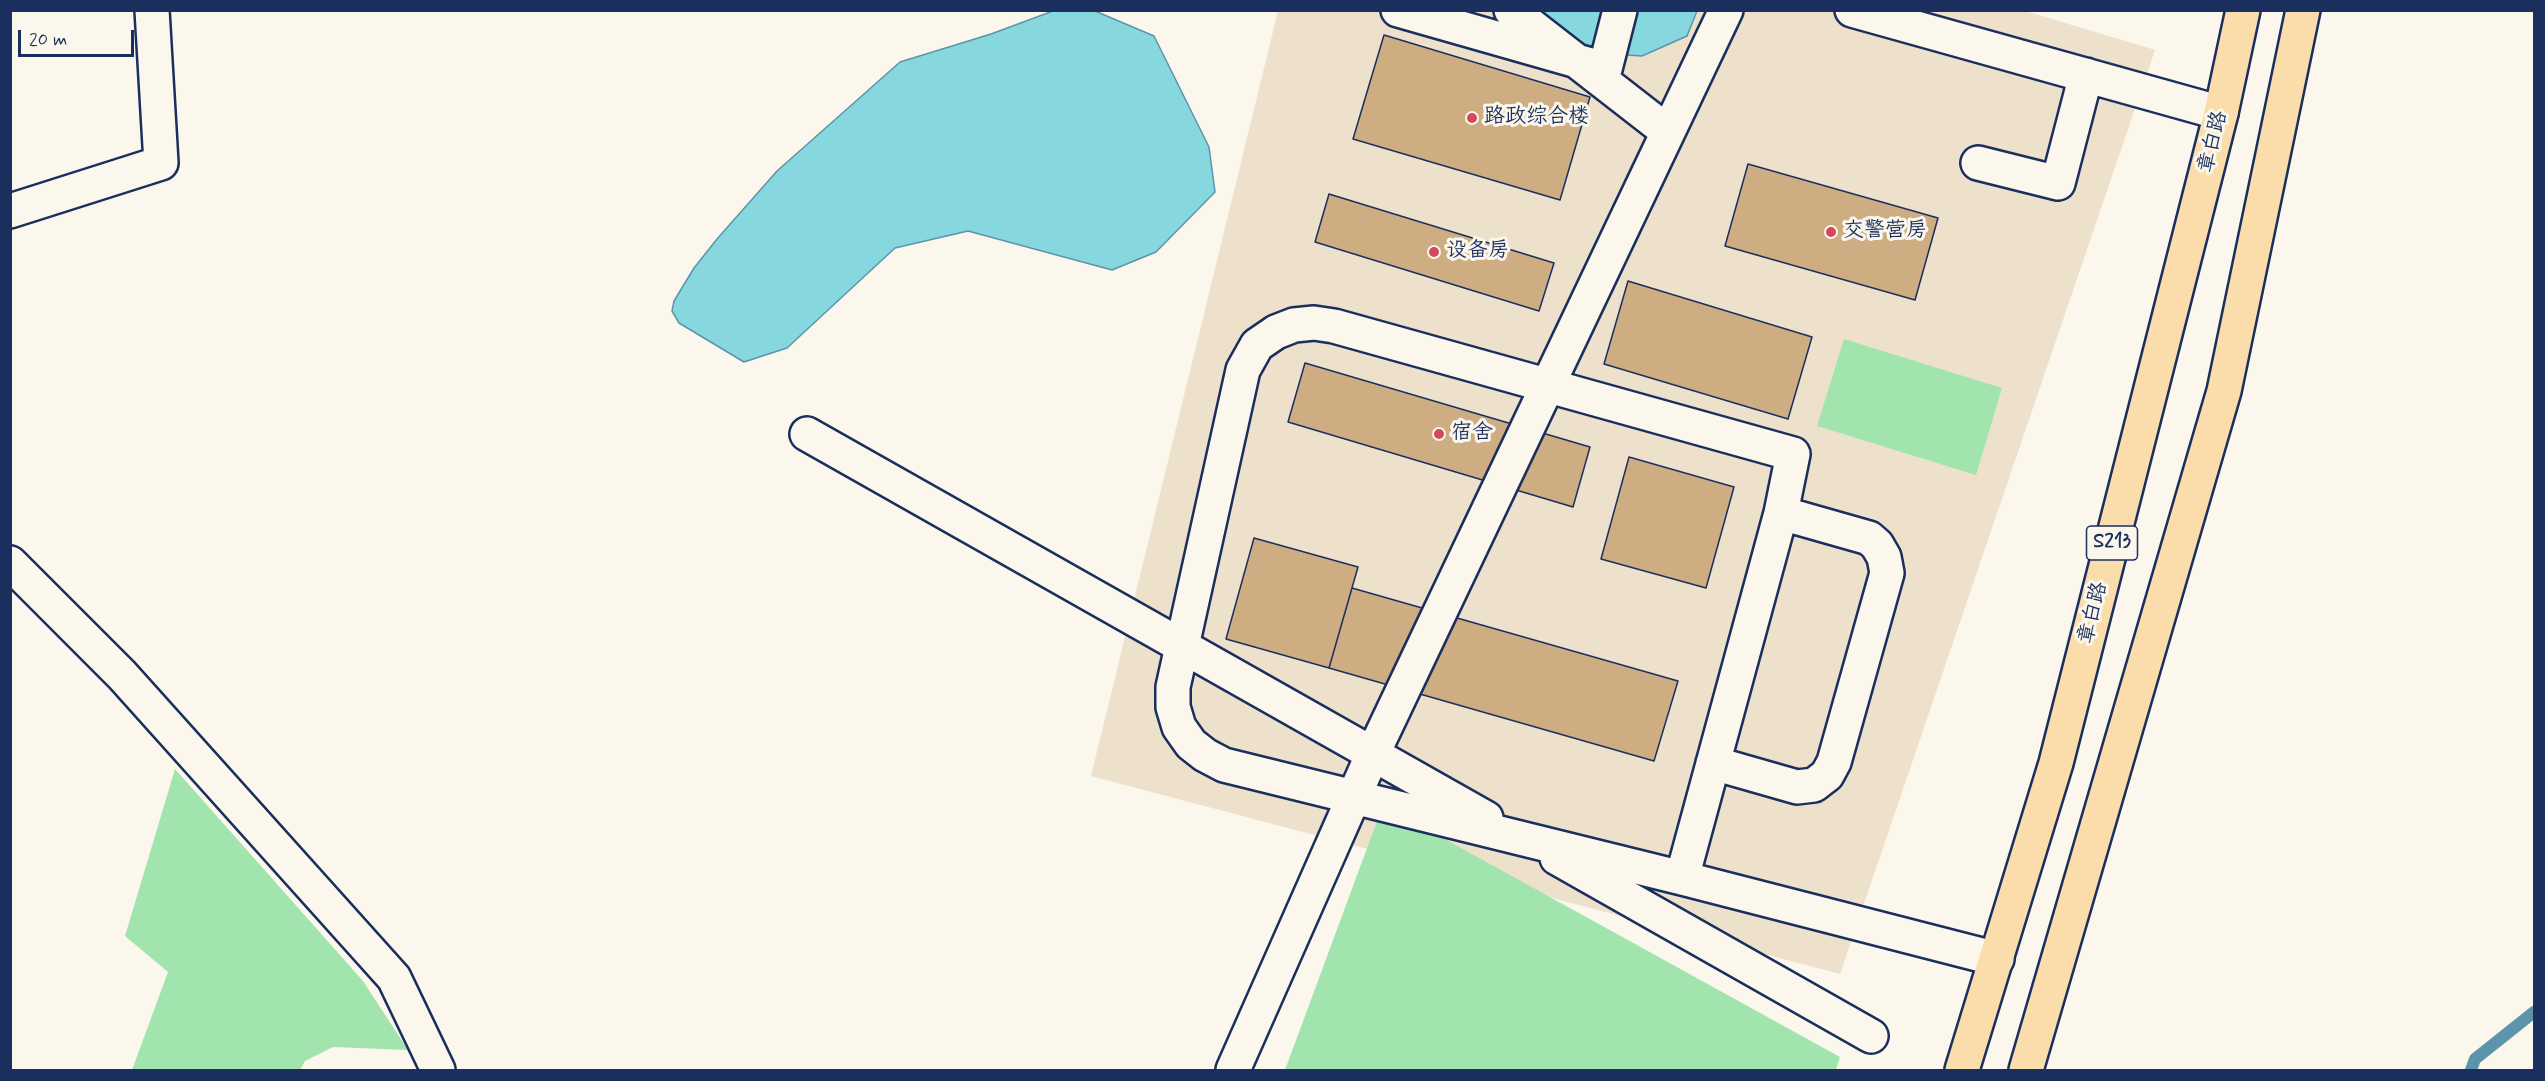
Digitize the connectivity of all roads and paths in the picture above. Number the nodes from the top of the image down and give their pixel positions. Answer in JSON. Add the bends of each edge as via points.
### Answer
{"nodes":[{"id":1,"x":152,"y":10,"type":"edge"},
{"id":2,"x":1398,"y":10,"type":"edge"},
{"id":3,"x":1511,"y":10,"type":"edge"},
{"id":4,"x":1620,"y":10,"type":"edge"},
{"id":5,"x":1726,"y":10,"type":"edge"},
{"id":6,"x":1852,"y":10,"type":"edge"},
{"id":7,"x":2243,"y":10,"type":"edge"},
{"id":8,"x":2303,"y":10,"type":"edge"},
{"id":9,"x":2086,"y":75,"type":"junction"},
{"id":10,"x":2221,"y":113,"type":"junction"},
{"id":11,"x":1668,"y":132,"type":"junction"},
{"id":12,"x":1978,"y":163,"type":"dead end"},
{"id":13,"x":10,"y":211,"type":"edge"},
{"id":14,"x":807,"y":434,"type":"dead end"},
{"id":15,"x":1781,"y":513,"type":"junction"},
{"id":16,"x":10,"y":562,"type":"edge"},
{"id":17,"x":1373,"y":754,"type":"junction"},
{"id":18,"x":1713,"y":763,"type":"junction"},
{"id":19,"x":1682,"y":878,"type":"junction"},
{"id":20,"x":1996,"y":958,"type":"junction"},
{"id":21,"x":1871,"y":1036,"type":"dead end"},
{"id":22,"x":438,"y":1071,"type":"edge"},
{"id":23,"x":1233,"y":1071,"type":"edge"},
{"id":24,"x":1962,"y":1071,"type":"edge"},
{"id":25,"x":2026,"y":1071,"type":"edge"}],
"edges":[{"from":1,"to":13,"type":"lane","via":[[161,163]]},
{"from":2,"to":4,"type":"lane","via":[[1605,69]]},
{"from":3,"to":11,"type":"lane"},
{"from":5,"to":11,"type":"lane"},
{"from":6,"to":9,"type":"lane"},
{"from":7,"to":10,"type":"highway","name":"章白路","number":"S213"},
{"from":8,"to":25,"type":"highway","via":[[2224,390]]},
{"from":9,"to":10,"type":"lane"},
{"from":9,"to":12,"type":"lane","via":[[2058,183]]},
{"from":10,"to":20,"type":"highway","name":"章白路","number":"S213","via":[[2056,763]]},
{"from":11,"to":17,"type":"lane"},
{"from":14,"to":17,"type":"lane"},
{"from":15,"to":18,"type":"lane"},
{"from":15,"to":18,"type":"lane","via":[[1869,538],[1884,557],[1887,573],[1834,762],[1827,775],[1814,785],[1797,787]]},
{"from":15,"to":19,"type":"lane","via":[[1792,454],[1334,326],[1314,323],[1276,332],[1257,345],[1243,370],[1173,687],[1173,708],[1179,728],[1191,744],[1224,765]]},
{"from":16,"to":22,"type":"lane","via":[[122,675],[394,978]]},
{"from":17,"to":21,"type":"lane"},
{"from":17,"to":23,"type":"lane"},
{"from":18,"to":19,"type":"lane"},
{"from":19,"to":20,"type":"lane"},
{"from":20,"to":24,"type":"highway","name":"章白路","number":"S213"}]}
